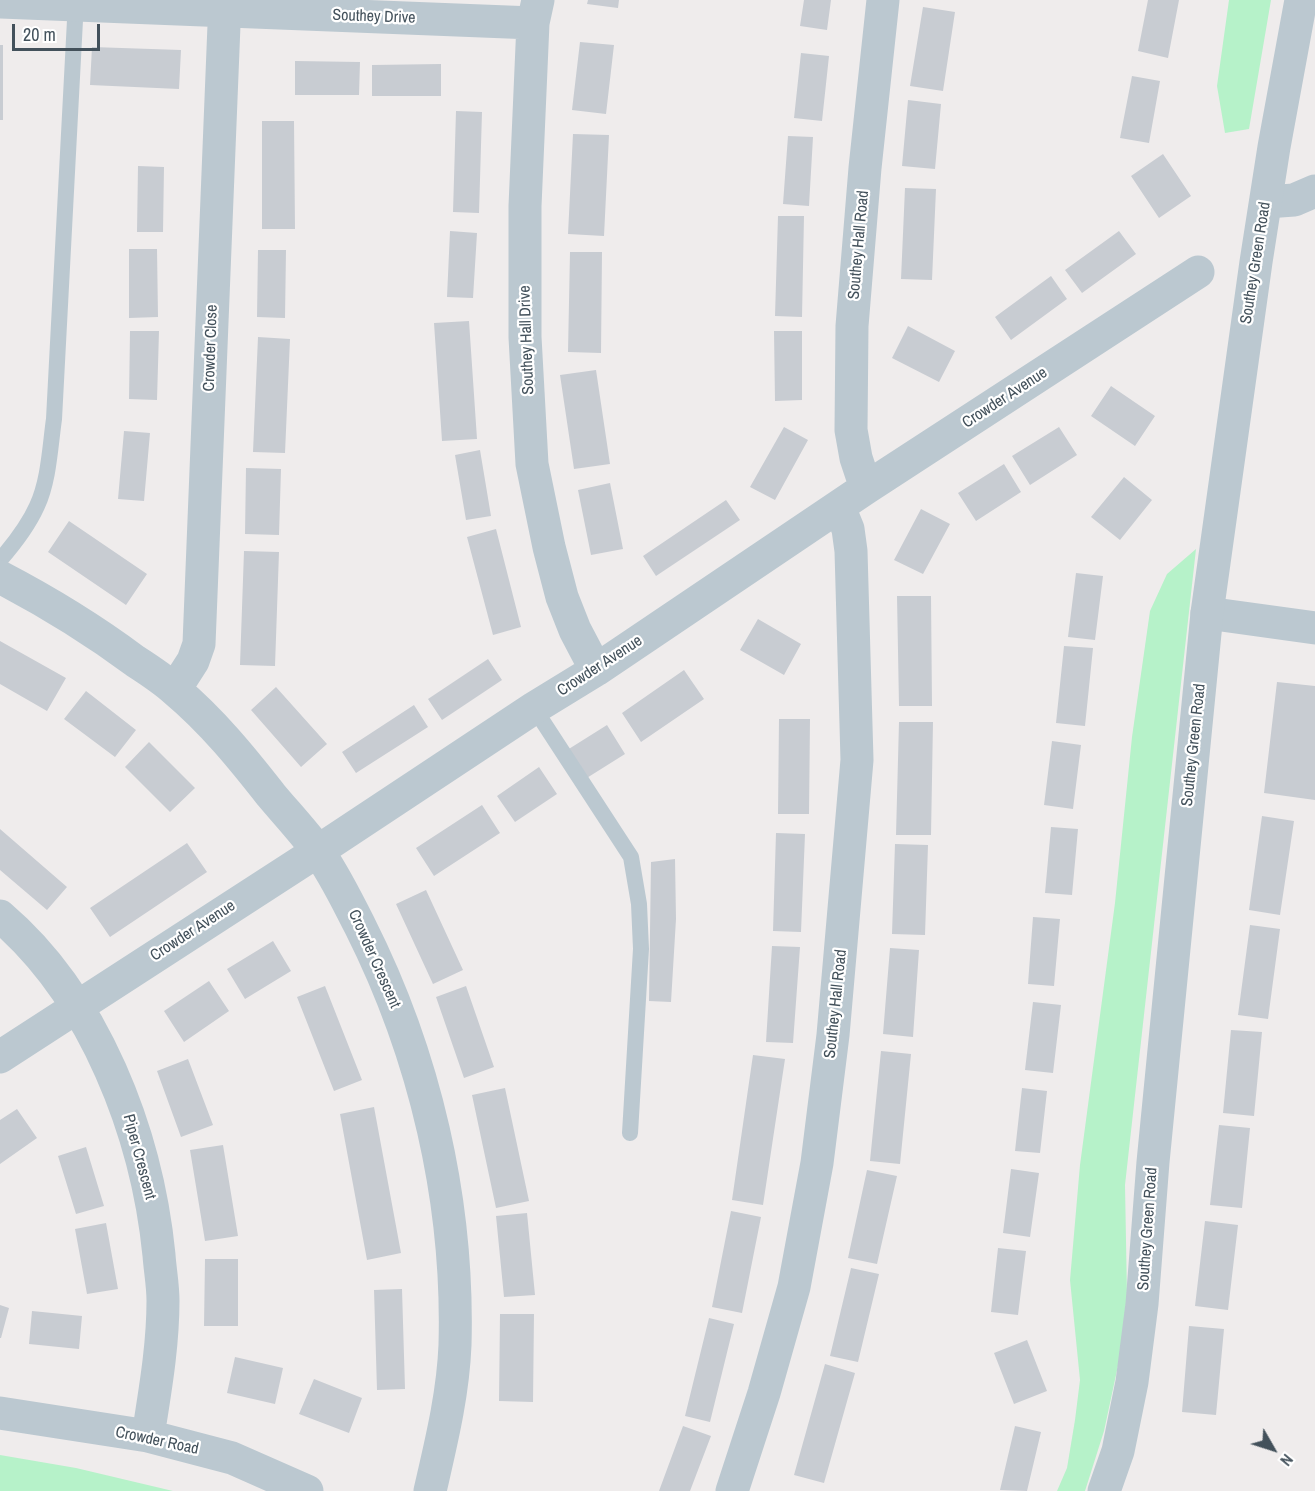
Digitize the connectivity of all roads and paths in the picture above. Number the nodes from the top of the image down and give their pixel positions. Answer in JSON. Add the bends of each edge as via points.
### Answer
{"nodes":[{"id":1,"x":883,"y":0,"type":"edge"},
{"id":2,"x":1301,"y":0,"type":"edge"},
{"id":3,"x":0,"y":2,"type":"edge"},
{"id":4,"x":76,"y":2,"type":"edge"},
{"id":5,"x":225,"y":5,"type":"edge"},
{"id":6,"x":535,"y":12,"type":"edge"},
{"id":7,"x":1315,"y":191,"type":"edge"},
{"id":8,"x":1266,"y":202,"type":"junction"},
{"id":9,"x":1198,"y":272,"type":"dead end"},
{"id":10,"x":866,"y":488,"type":"junction"},
{"id":11,"x":839,"y":507,"type":"junction"},
{"id":12,"x":0,"y":560,"type":"edge"},
{"id":13,"x":0,"y":577,"type":"edge"},
{"id":14,"x":1207,"y":613,"type":"junction"},
{"id":15,"x":1315,"y":628,"type":"edge"},
{"id":16,"x":596,"y":670,"type":"junction"},
{"id":17,"x":175,"y":689,"type":"junction"},
{"id":18,"x":534,"y":708,"type":"junction"},
{"id":19,"x":318,"y":851,"type":"junction"},
{"id":20,"x":0,"y":916,"type":"edge"},
{"id":21,"x":76,"y":1006,"type":"junction"},
{"id":22,"x":0,"y":1057,"type":"edge"},
{"id":23,"x":630,"y":1133,"type":"dead end"},
{"id":24,"x":0,"y":1413,"type":"edge"},
{"id":25,"x":148,"y":1436,"type":"junction"},
{"id":26,"x":307,"y":1491,"type":"edge"},
{"id":27,"x":430,"y":1491,"type":"edge"},
{"id":28,"x":732,"y":1491,"type":"edge"},
{"id":29,"x":1104,"y":1491,"type":"edge"}],
"edges":[{"from":1,"to":10,"type":"street","name":"Southey Hall Road","via":[[852,326],[851,430]]},
{"from":2,"to":8,"type":"street","name":"Southey Green Road"},
{"from":3,"to":4,"type":"street","name":"Southey Drive"},
{"from":4,"to":5,"type":"street","name":"Southey Drive"},
{"from":4,"to":12,"type":"lane","via":[[54,419],[48,466],[38,506]]},
{"from":5,"to":6,"type":"street","name":"Southey Drive"},
{"from":5,"to":17,"type":"street","name":"Crowder Close","via":[[199,644]]},
{"from":6,"to":16,"type":"street","name":"Southey Hall Drive","via":[[525,218],[525,337],[532,464],[562,597]]},
{"from":7,"to":8,"type":"street","via":[[1294,200]]},
{"from":8,"to":14,"type":"street","name":"Southey Green Road"},
{"from":9,"to":10,"type":"street","name":"Crowder Avenue"},
{"from":10,"to":11,"type":"street","name":"Crowder Avenue"},
{"from":11,"to":16,"type":"street","name":"Crowder Avenue"},
{"from":11,"to":28,"type":"street","name":"Southey Hall Road","via":[[851,551],[857,760],[833,1035],[817,1163],[794,1287]]},
{"from":13,"to":17,"type":"street","name":"Crowder Crescent","via":[[95,631]]},
{"from":14,"to":15,"type":"street"},
{"from":14,"to":29,"type":"street","name":"Southey Green Road","via":[[1142,1304],[1118,1451]]},
{"from":16,"to":18,"type":"street","name":"Crowder Avenue"},
{"from":17,"to":19,"type":"street","name":"Crowder Crescent","via":[[233,746]]},
{"from":18,"to":19,"type":"street","name":"Crowder Avenue"},
{"from":18,"to":23,"type":"lane","via":[[632,857],[641,949]]},
{"from":19,"to":21,"type":"street","name":"Crowder Avenue"},
{"from":19,"to":27,"type":"street","name":"Crowder Crescent","via":[[386,981],[409,1043],[432,1124],[450,1211],[455,1347],[447,1416]]},
{"from":20,"to":21,"type":"street","name":"Piper Crescent","via":[[47,962]]},
{"from":21,"to":22,"type":"street","name":"Crowder Avenue"},
{"from":21,"to":25,"type":"street","name":"Piper Crescent","via":[[109,1067],[132,1122],[147,1175],[163,1298],[161,1351]]},
{"from":24,"to":25,"type":"street","name":"Crowder Road"},
{"from":25,"to":26,"type":"street","name":"Crowder Road","via":[[232,1458]]}]}
